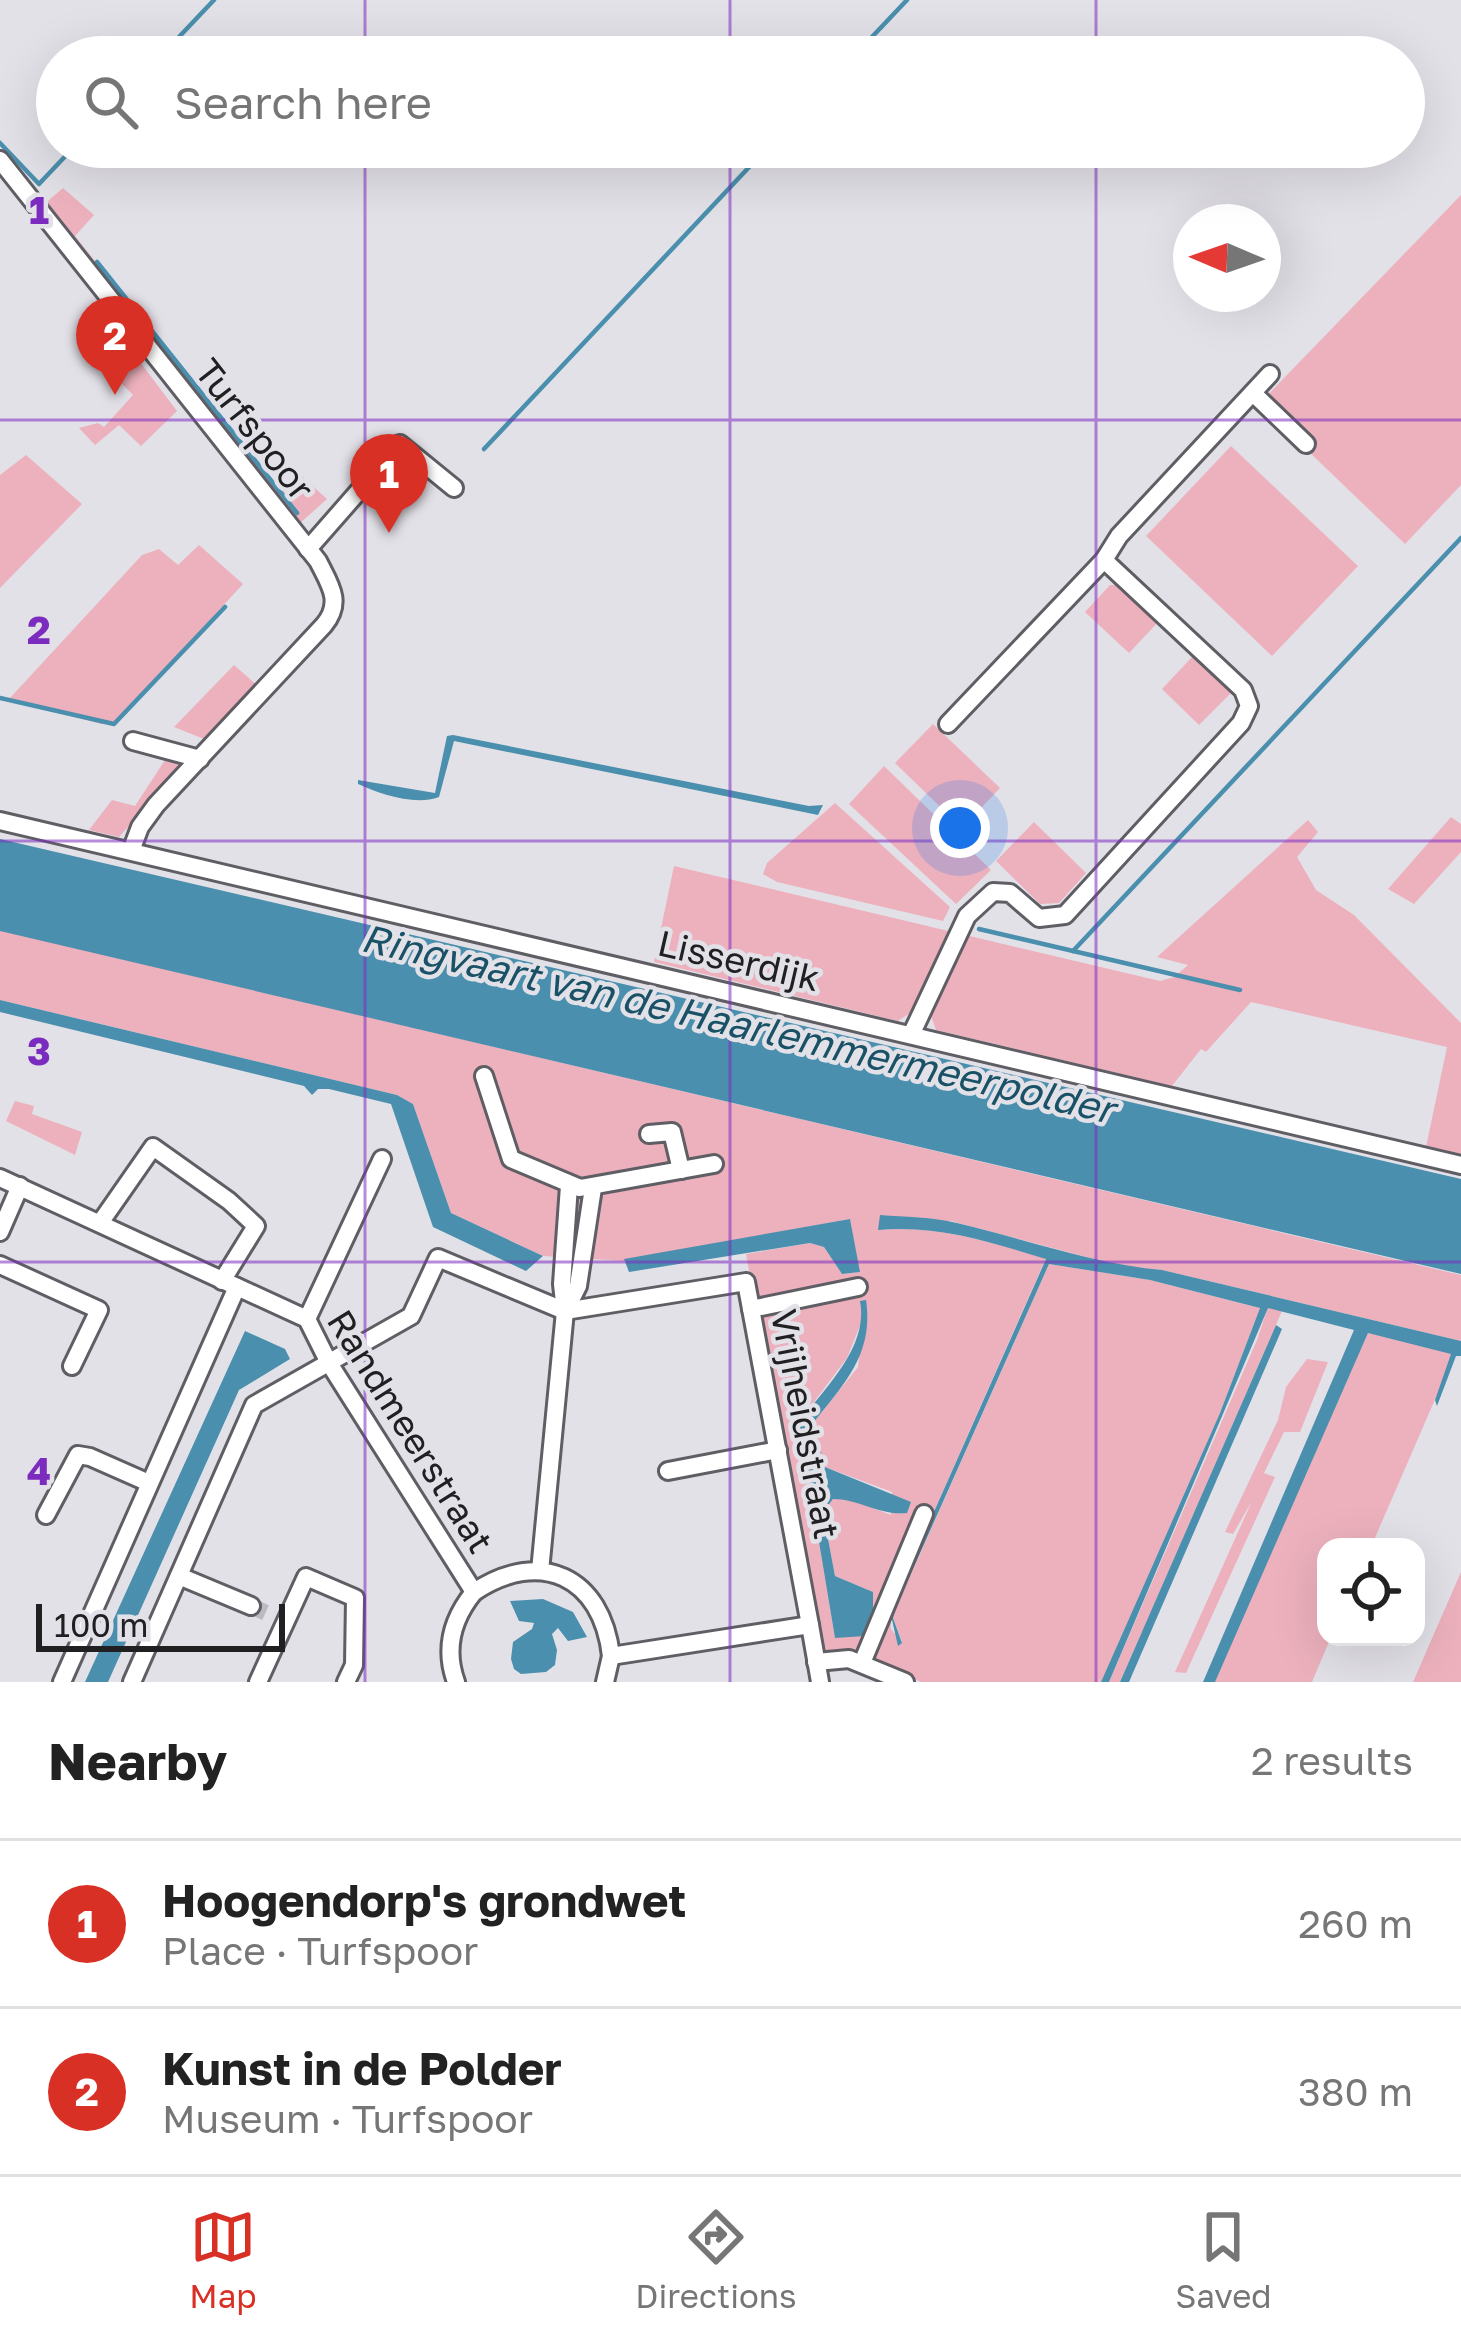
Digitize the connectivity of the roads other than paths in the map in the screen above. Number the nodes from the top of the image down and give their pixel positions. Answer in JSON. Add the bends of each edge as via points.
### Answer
{"nodes":[{"id":1,"x":0,"y":160,"type":"edge"},
{"id":2,"x":1270,"y":374,"type":"dead end"},
{"id":3,"x":1253,"y":392,"type":"junction"},
{"id":4,"x":1306,"y":444,"type":"dead end"},
{"id":5,"x":454,"y":488,"type":"dead end"},
{"id":6,"x":308,"y":549,"type":"junction"},
{"id":7,"x":1104,"y":560,"type":"junction"},
{"id":8,"x":948,"y":724,"type":"dead end"},
{"id":9,"x":133,"y":741,"type":"dead end"},
{"id":10,"x":200,"y":759,"type":"junction"},
{"id":11,"x":0,"y":821,"type":"edge"},
{"id":12,"x":131,"y":851,"type":"junction"},
{"id":13,"x":911,"y":1035,"type":"junction"},
{"id":14,"x":484,"y":1076,"type":"dead end"},
{"id":15,"x":649,"y":1134,"type":"dead end"},
{"id":16,"x":382,"y":1160,"type":"dead end"},
{"id":17,"x":714,"y":1164,"type":"dead end"},
{"id":18,"x":1461,"y":1165,"type":"edge"},
{"id":19,"x":681,"y":1170,"type":"junction"},
{"id":20,"x":0,"y":1178,"type":"edge"},
{"id":21,"x":20,"y":1186,"type":"junction"},
{"id":22,"x":569,"y":1186,"type":"junction"},
{"id":23,"x":592,"y":1188,"type":"junction"},
{"id":24,"x":100,"y":1223,"type":"junction"},
{"id":25,"x":0,"y":1232,"type":"edge"},
{"id":26,"x":0,"y":1265,"type":"edge"},
{"id":27,"x":230,"y":1284,"type":"junction"},
{"id":28,"x":858,"y":1287,"type":"dead end"},
{"id":29,"x":751,"y":1309,"type":"junction"},
{"id":30,"x":565,"y":1311,"type":"junction"},
{"id":31,"x":307,"y":1319,"type":"junction"},
{"id":32,"x":329,"y":1363,"type":"junction"},
{"id":33,"x":72,"y":1366,"type":"dead end"},
{"id":34,"x":778,"y":1450,"type":"junction"},
{"id":35,"x":668,"y":1471,"type":"dead end"},
{"id":36,"x":149,"y":1483,"type":"junction"},
{"id":37,"x":46,"y":1514,"type":"dead end"},
{"id":38,"x":924,"y":1514,"type":"dead end"},
{"id":39,"x":540,"y":1571,"type":"junction"},
{"id":40,"x":179,"y":1576,"type":"junction"},
{"id":41,"x":474,"y":1592,"type":"junction"},
{"id":42,"x":251,"y":1606,"type":"tunnel mouth"},
{"id":43,"x":810,"y":1625,"type":"junction"},
{"id":44,"x":611,"y":1656,"type":"junction"},
{"id":45,"x":816,"y":1662,"type":"junction"},
{"id":46,"x":862,"y":1663,"type":"junction"},
{"id":47,"x":62,"y":1682,"type":"edge"},
{"id":48,"x":132,"y":1682,"type":"edge"},
{"id":49,"x":258,"y":1682,"type":"edge"},
{"id":50,"x":346,"y":1682,"type":"edge"},
{"id":51,"x":456,"y":1682,"type":"edge"},
{"id":52,"x":605,"y":1682,"type":"edge"},
{"id":53,"x":820,"y":1682,"type":"edge"},
{"id":54,"x":905,"y":1682,"type":"edge"}],
"edges":[{"from":1,"to":6,"type":"street","name":"Turfspoor"},
{"from":2,"to":3,"type":"street"},
{"from":3,"to":4,"type":"street"},
{"from":3,"to":7,"type":"street"},
{"from":5,"to":6,"type":"street","via":[[400,444]]},
{"from":6,"to":10,"type":"street","name":"Turfspoor","via":[[336,598],[332,615]]},
{"from":7,"to":8,"type":"street"},
{"from":7,"to":13,"type":"street","via":[[1243,690],[1249,706],[1065,915],[1039,918],[1010,893],[992,892],[967,916]]},
{"from":9,"to":10,"type":"street"},
{"from":10,"to":12,"type":"street","name":"Turfspoor","via":[[156,805]]},
{"from":11,"to":12,"type":"street","name":"Lisserdijk"},
{"from":12,"to":13,"type":"street","name":"Lisserdijk"},
{"from":13,"to":18,"type":"street","name":"Lisserdijk"},
{"from":14,"to":22,"type":"street","via":[[511,1159]]},
{"from":15,"to":19,"type":"street","via":[[672,1132]]},
{"from":16,"to":31,"type":"street"},
{"from":17,"to":19,"type":"street"},
{"from":19,"to":23,"type":"street"},
{"from":20,"to":21,"type":"street","name":"Randmeerstraat"},
{"from":21,"to":24,"type":"street","name":"Randmeerstraat"},
{"from":21,"to":25,"type":"street"},
{"from":22,"to":23,"type":"street"},
{"from":22,"to":30,"type":"street"},
{"from":23,"to":30,"type":"street","via":[[578,1286]]},
{"from":24,"to":27,"type":"street","name":"Randmeerstraat"},
{"from":24,"to":27,"type":"street","via":[[152,1147],[256,1226]]},
{"from":26,"to":33,"type":"street","via":[[99,1310]]},
{"from":27,"to":31,"type":"street","name":"Randmeerstraat"},
{"from":27,"to":36,"type":"street"},
{"from":28,"to":29,"type":"street"},
{"from":29,"to":30,"type":"street","name":"Vrijheidstraat","via":[[746,1282]]},
{"from":29,"to":34,"type":"street","name":"Vrijheidstraat"},
{"from":30,"to":32,"type":"street","via":[[438,1258],[412,1316]]},
{"from":30,"to":39,"type":"street"},
{"from":31,"to":32,"type":"street","name":"Randmeerstraat"},
{"from":32,"to":40,"type":"street","via":[[254,1405]]},
{"from":32,"to":41,"type":"street","name":"Randmeerstraat"},
{"from":34,"to":35,"type":"street"},
{"from":34,"to":43,"type":"street","name":"Vrijheidstraat"},
{"from":36,"to":37,"type":"street","via":[[78,1455]]},
{"from":36,"to":47,"type":"street"},
{"from":38,"to":46,"type":"street"},
{"from":39,"to":41,"type":"street","name":"Randmeerstraat","via":[[497,1576]]},
{"from":39,"to":44,"type":"street","name":"Randmeerstraat","via":[[567,1578],[594,1600],[608,1625]]},
{"from":40,"to":42,"type":"street"},
{"from":40,"to":48,"type":"street"},
{"from":41,"to":51,"type":"street","name":"Randmeerstraat","via":[[451,1632]]},
{"from":43,"to":44,"type":"street"},
{"from":43,"to":45,"type":"street"},
{"from":44,"to":52,"type":"street","name":"Randmeerstraat"},
{"from":45,"to":46,"type":"street"},
{"from":45,"to":53,"type":"street"},
{"from":46,"to":54,"type":"street"},
{"from":49,"to":50,"type":"street","via":[[279,1618],[306,1577],[355,1598],[354,1665]]}]}
